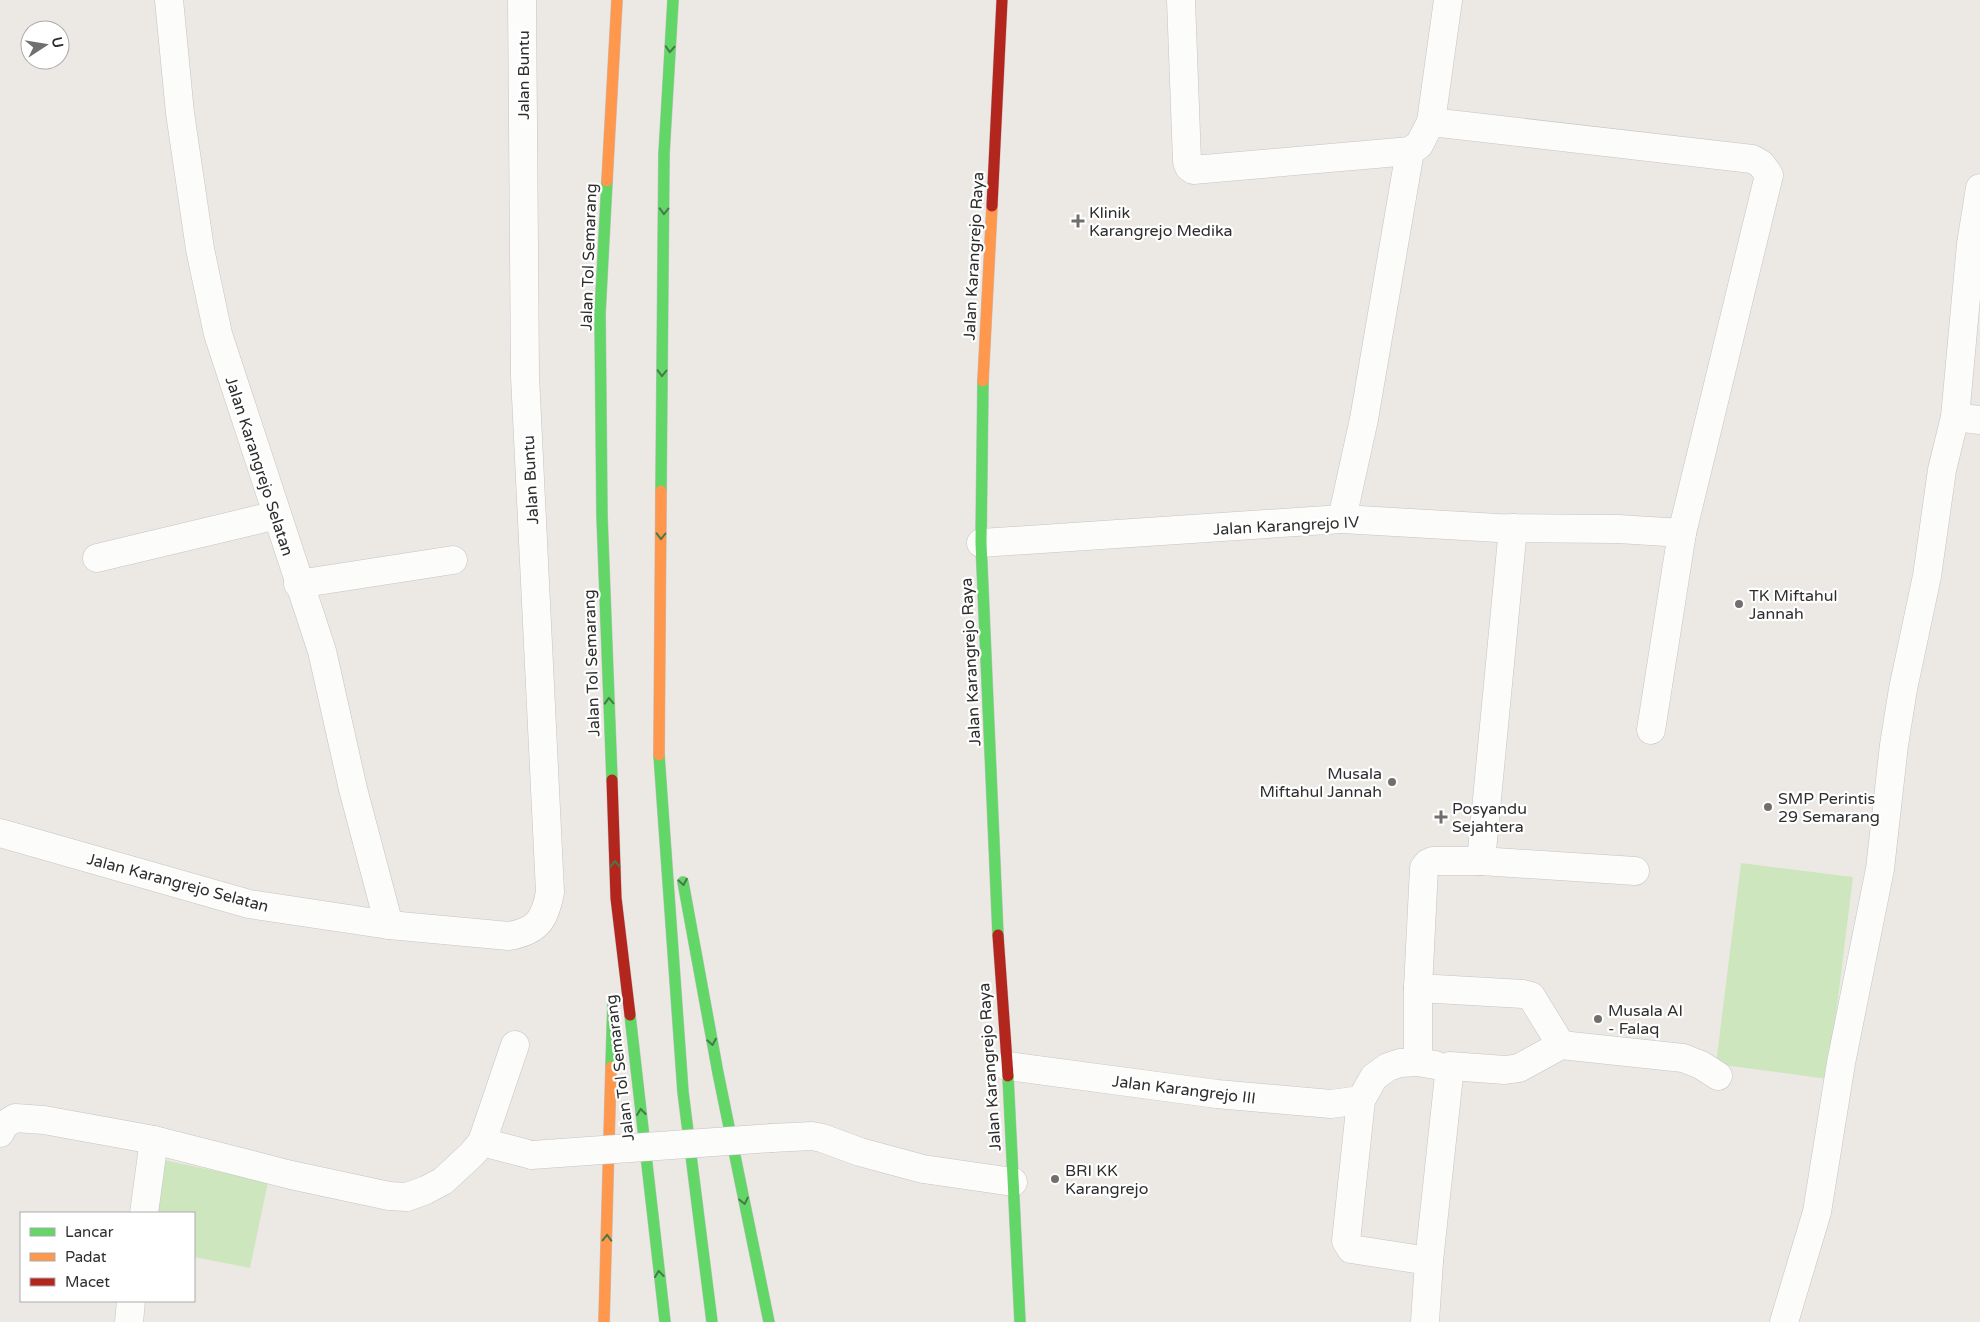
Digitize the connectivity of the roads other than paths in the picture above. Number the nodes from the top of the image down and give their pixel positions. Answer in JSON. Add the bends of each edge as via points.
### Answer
{"nodes":[{"id":1,"x":169,"y":0,"type":"edge"},
{"id":2,"x":522,"y":0,"type":"edge"},
{"id":3,"x":617,"y":0,"type":"edge"},
{"id":4,"x":673,"y":0,"type":"edge"},
{"id":5,"x":1002,"y":0,"type":"edge"},
{"id":6,"x":1181,"y":0,"type":"edge"},
{"id":7,"x":1448,"y":0,"type":"edge"},
{"id":8,"x":1431,"y":122,"type":"junction"},
{"id":9,"x":1410,"y":151,"type":"junction"},
{"id":10,"x":1980,"y":188,"type":"edge"},
{"id":11,"x":1968,"y":419,"type":"edge"},
{"id":12,"x":277,"y":515,"type":"junction"},
{"id":13,"x":1342,"y":520,"type":"junction"},
{"id":14,"x":1513,"y":528,"type":"junction"},
{"id":15,"x":1682,"y":533,"type":"junction"},
{"id":16,"x":981,"y":543,"type":"junction"},
{"id":17,"x":97,"y":558,"type":"dead end"},
{"id":18,"x":454,"y":560,"type":"dead end"},
{"id":19,"x":298,"y":584,"type":"junction"},
{"id":20,"x":1652,"y":730,"type":"dead end"},
{"id":21,"x":659,"y":748,"type":"junction"},
{"id":22,"x":0,"y":833,"type":"edge"},
{"id":23,"x":678,"y":853,"type":"dead end"},
{"id":24,"x":1481,"y":862,"type":"junction"},
{"id":25,"x":1636,"y":871,"type":"dead end"},
{"id":26,"x":682,"y":872,"type":"dead end"},
{"id":27,"x":616,"y":898,"type":"junction"},
{"id":28,"x":389,"y":925,"type":"junction"},
{"id":29,"x":509,"y":936,"type":"joint"},
{"id":30,"x":1418,"y":988,"type":"junction"},
{"id":31,"x":515,"y":1045,"type":"dead end"},
{"id":32,"x":1561,"y":1045,"type":"junction"},
{"id":33,"x":1418,"y":1062,"type":"junction"},
{"id":34,"x":1007,"y":1066,"type":"junction"},
{"id":35,"x":1450,"y":1066,"type":"junction"},
{"id":36,"x":1718,"y":1076,"type":"dead end"},
{"id":37,"x":1361,"y":1100,"type":"junction"},
{"id":38,"x":1,"y":1126,"type":"edge"},
{"id":39,"x":154,"y":1140,"type":"junction"},
{"id":40,"x":482,"y":1142,"type":"junction"},
{"id":41,"x":1013,"y":1182,"type":"junction"},
{"id":42,"x":144,"y":1212,"type":"edge"},
{"id":43,"x":1429,"y":1261,"type":"junction"},
{"id":44,"x":131,"y":1302,"type":"edge"},
{"id":45,"x":129,"y":1322,"type":"edge"},
{"id":46,"x":604,"y":1322,"type":"edge"},
{"id":47,"x":665,"y":1322,"type":"edge"},
{"id":48,"x":712,"y":1322,"type":"edge"},
{"id":49,"x":769,"y":1322,"type":"edge"},
{"id":50,"x":1020,"y":1322,"type":"edge"},
{"id":51,"x":1425,"y":1322,"type":"edge"},
{"id":52,"x":1784,"y":1322,"type":"edge"}],
"edges":[{"from":1,"to":12,"type":"street","name":"Jalan Karangrejo Selatan","via":[[180,113],[200,249],[225,360]]},
{"from":2,"to":29,"type":"street","name":"Jalan Buntu","via":[[525,376],[550,892],[546,911],[538,924],[525,933]]},
{"from":27,"to":3,"type":"main road","name":"Jalan Tol Semarang","one_way":true,"via":[[602,516],[600,314]]},
{"from":4,"to":21,"type":"main road","one_way":true,"via":[[664,154]]},
{"from":5,"to":16,"type":"main road","name":"Jalan Karangrejo Raya","via":[[983,388]]},
{"from":6,"to":9,"type":"street","via":[[1189,167],[1194,170]]},
{"from":7,"to":8,"type":"street"},
{"from":8,"to":9,"type":"street","via":[[1419,145]]},
{"from":8,"to":15,"type":"street","via":[[1752,159],[1766,170],[1769,176]]},
{"from":9,"to":13,"type":"street","via":[[1364,419]]},
{"from":10,"to":11,"type":"street","via":[[1971,244]]},
{"from":11,"to":52,"type":"street","via":[[1942,470],[1927,576],[1894,745],[1880,869],[1841,1063],[1818,1212]]},
{"from":12,"to":17,"type":"street"},
{"from":12,"to":19,"type":"street","name":"Jalan Karangrejo Selatan"},
{"from":13,"to":14,"type":"street","name":"Jalan Karangrejo IV"},
{"from":13,"to":16,"type":"street","name":"Jalan Karangrejo IV"},
{"from":14,"to":15,"type":"street","name":"Jalan Karangrejo IV"},
{"from":14,"to":24,"type":"street"},
{"from":15,"to":20,"type":"street"},
{"from":16,"to":34,"type":"main road","name":"Jalan Karangrejo Raya","via":[[1000,984]]},
{"from":18,"to":19,"type":"street"},
{"from":19,"to":28,"type":"street","name":"Jalan Karangrejo Selatan","via":[[322,651],[353,789]]},
{"from":21,"to":23,"type":"main road"},
{"from":21,"to":48,"type":"main road","via":[[683,1092]]},
{"from":22,"to":28,"type":"street","name":"Jalan Karangrejo Selatan","via":[[249,904]]},
{"from":24,"to":25,"type":"street"},
{"from":24,"to":30,"type":"street","via":[[1433,862],[1426,866]]},
{"from":26,"to":49,"type":"main road","one_way":true,"via":[[718,1073]]},
{"from":46,"to":27,"type":"main road","one_way":true},
{"from":47,"to":27,"type":"main road","name":"Jalan Tol Semarang","one_way":true},
{"from":28,"to":29,"type":"street","name":"Jalan Karangrejo Selatan"},
{"from":30,"to":32,"type":"street","via":[[1530,996]]},
{"from":30,"to":33,"type":"street"},
{"from":31,"to":40,"type":"street"},
{"from":32,"to":35,"type":"street","via":[[1519,1068]]},
{"from":32,"to":36,"type":"street","via":[[1683,1058]]},
{"from":33,"to":35,"type":"street"},
{"from":33,"to":37,"type":"street","via":[[1394,1065],[1374,1077]]},
{"from":34,"to":37,"type":"street","name":"Jalan Karangrejo III","via":[[1217,1094],[1331,1104]]},
{"from":34,"to":41,"type":"main road","name":"Jalan Karangrejo Raya"},
{"from":35,"to":43,"type":"street"},
{"from":37,"to":43,"type":"street","via":[[1346,1244],[1350,1249]]},
{"from":38,"to":39,"type":"street","via":[[15,1118],[27,1117]]},
{"from":39,"to":40,"type":"street","via":[[291,1175],[388,1196],[407,1197],[443,1181]]},
{"from":39,"to":42,"type":"street"},
{"from":40,"to":41,"type":"street","bridge":true,"via":[[532,1155],[812,1136],[923,1169]]},
{"from":41,"to":50,"type":"main road","name":"Jalan Karangrejo Raya"},
{"from":43,"to":51,"type":"street"},
{"from":44,"to":45,"type":"street"}]}
